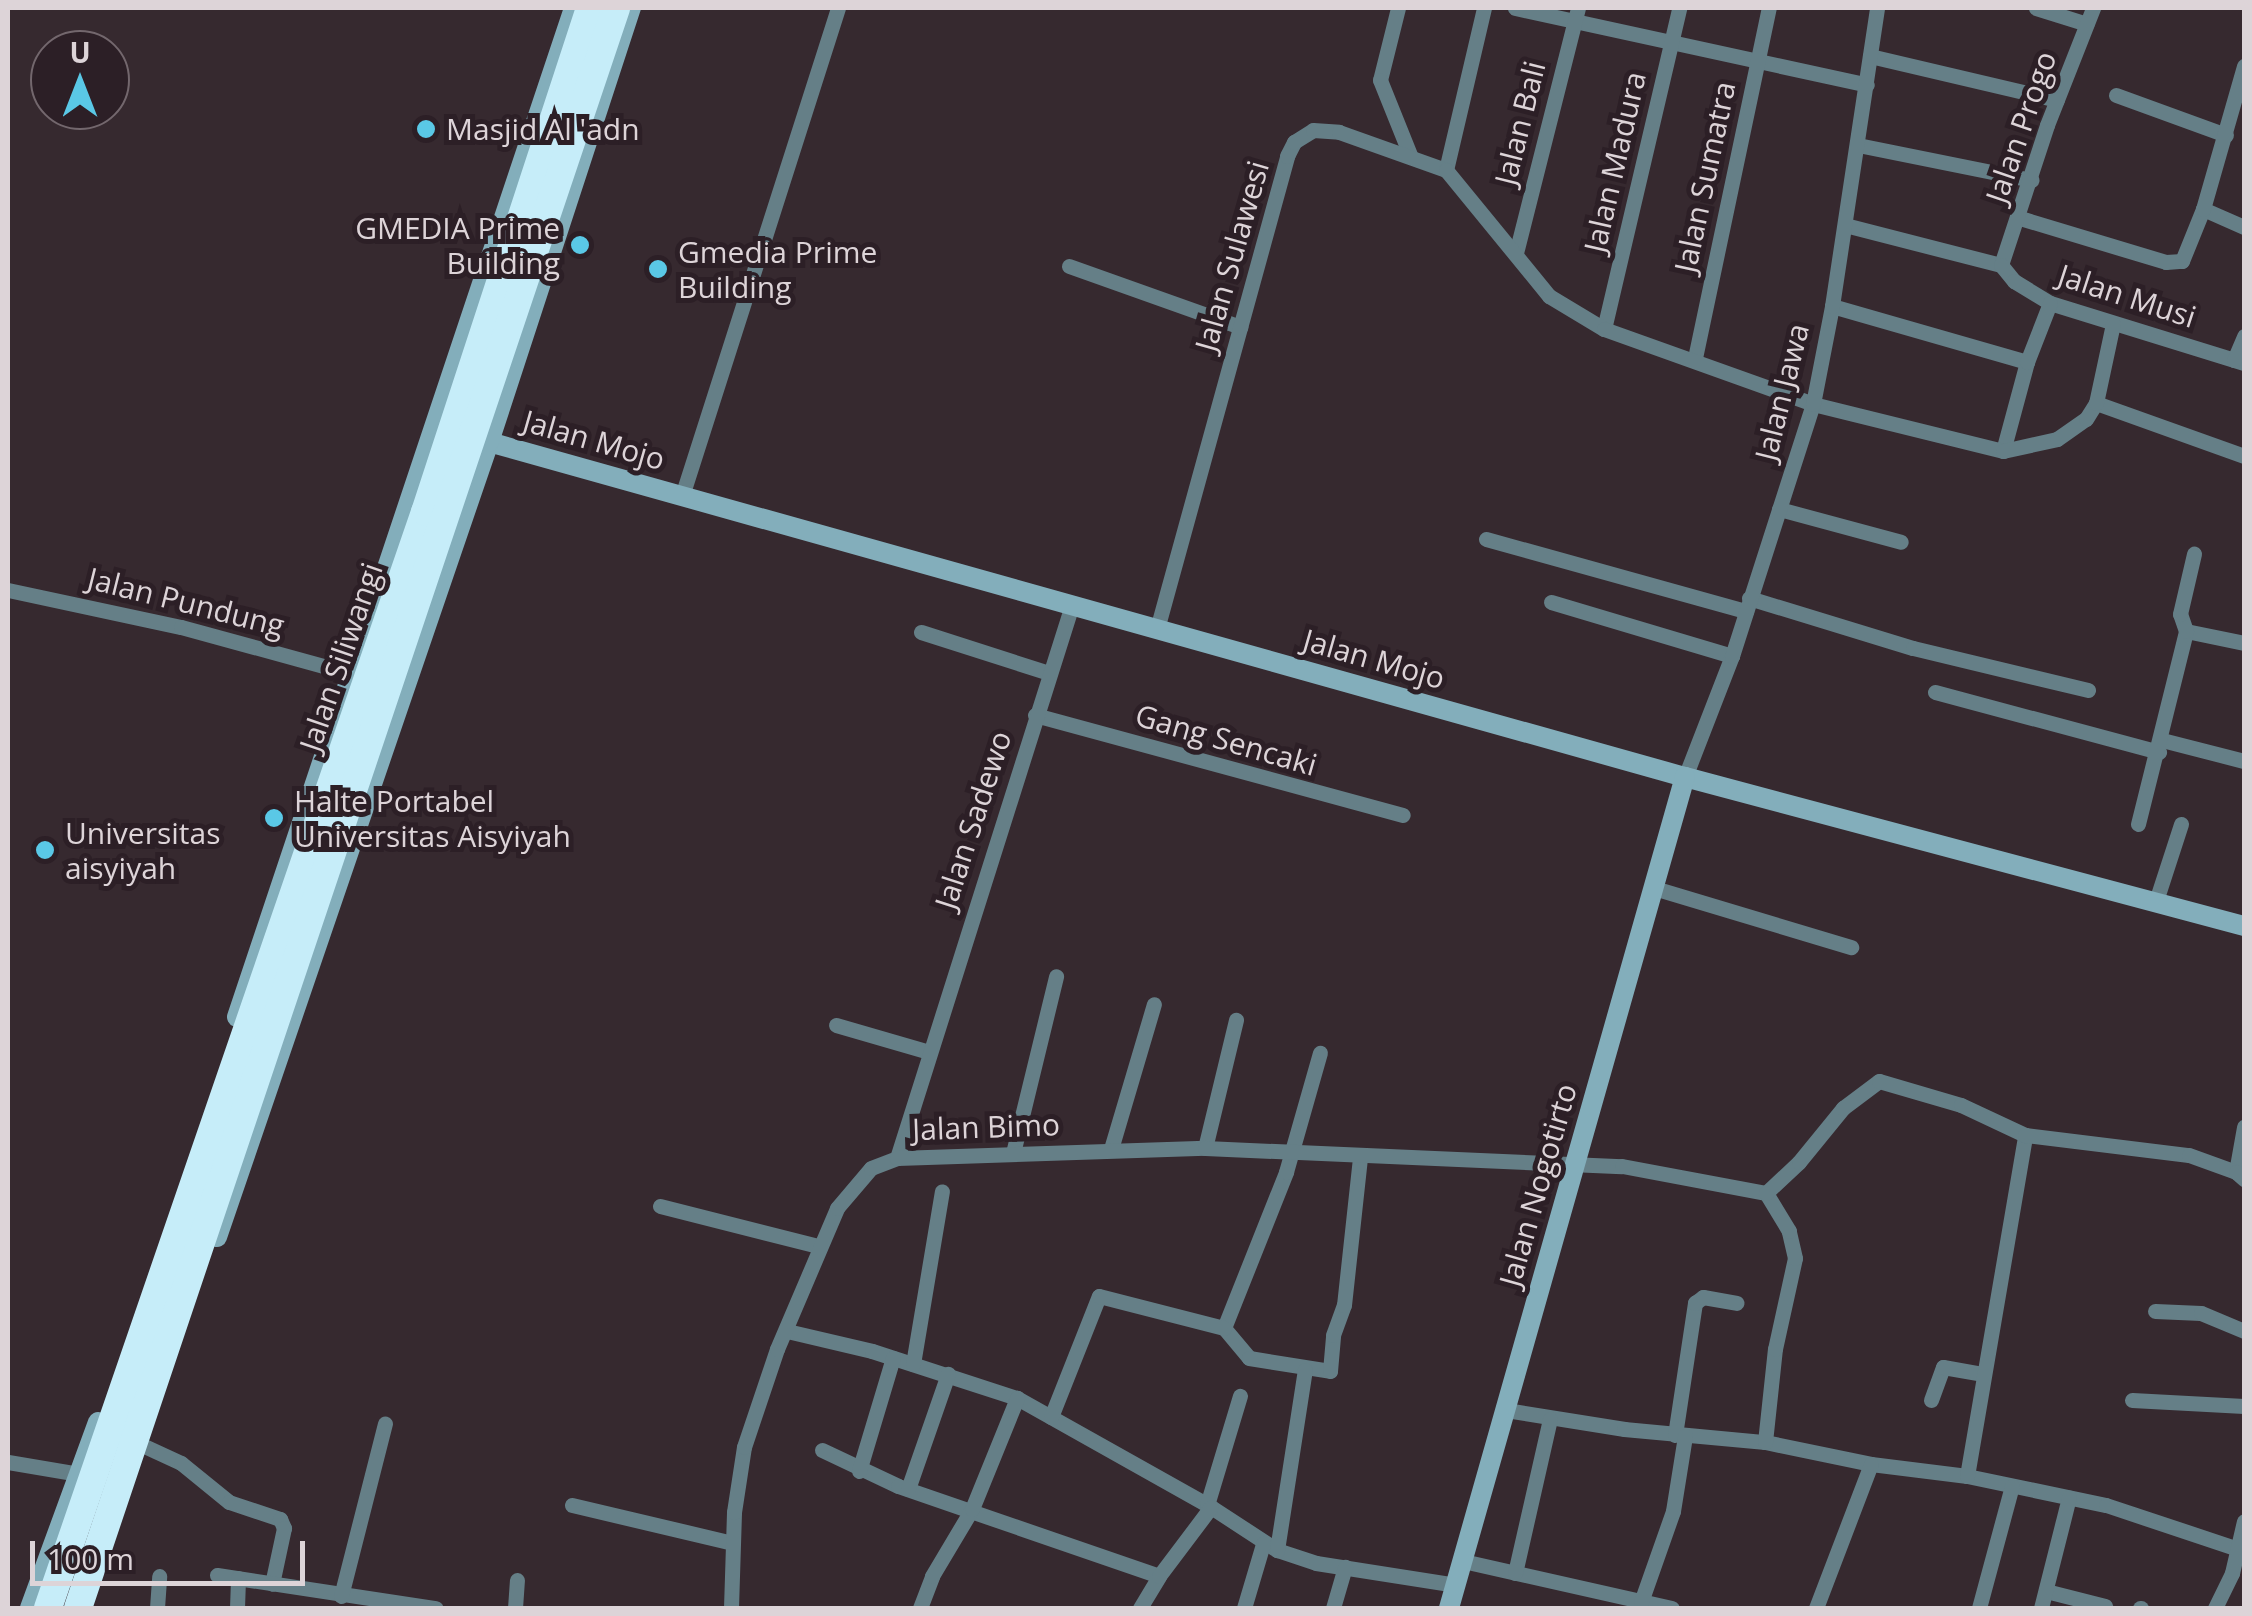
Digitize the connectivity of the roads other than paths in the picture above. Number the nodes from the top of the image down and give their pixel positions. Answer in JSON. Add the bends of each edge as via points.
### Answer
{"nodes":[{"id":1,"x":574,"y":8,"type":"edge"},
{"id":2,"x":590,"y":8,"type":"edge"},
{"id":3,"x":616,"y":8,"type":"edge"},
{"id":4,"x":631,"y":8,"type":"edge"},
{"id":5,"x":838,"y":8,"type":"edge"},
{"id":6,"x":1398,"y":8,"type":"edge"},
{"id":7,"x":1484,"y":8,"type":"edge"},
{"id":8,"x":1515,"y":8,"type":"edge"},
{"id":9,"x":1679,"y":8,"type":"edge"},
{"id":10,"x":1770,"y":8,"type":"edge"},
{"id":11,"x":1877,"y":8,"type":"edge"},
{"id":12,"x":2036,"y":8,"type":"edge"},
{"id":13,"x":2093,"y":8,"type":"edge"},
{"id":14,"x":1576,"y":14,"type":"edge"},
{"id":15,"x":2087,"y":24,"type":"junction"},
{"id":16,"x":1671,"y":42,"type":"junction"},
{"id":17,"x":1870,"y":56,"type":"junction"},
{"id":18,"x":1758,"y":61,"type":"junction"},
{"id":19,"x":2244,"y":66,"type":"edge"},
{"id":20,"x":1867,"y":85,"type":"junction"},
{"id":21,"x":2116,"y":96,"type":"dead end"},
{"id":22,"x":2057,"y":100,"type":"junction"},
{"id":23,"x":2226,"y":135,"type":"junction"},
{"id":24,"x":1858,"y":144,"type":"junction"},
{"id":25,"x":1412,"y":157,"type":"junction"},
{"id":26,"x":1446,"y":170,"type":"junction"},
{"id":27,"x":2031,"y":180,"type":"junction"},
{"id":28,"x":2203,"y":210,"type":"junction"},
{"id":29,"x":2020,"y":218,"type":"junction"},
{"id":30,"x":1844,"y":225,"type":"junction"},
{"id":31,"x":2244,"y":227,"type":"edge"},
{"id":32,"x":1516,"y":253,"type":"junction"},
{"id":33,"x":2001,"y":265,"type":"junction"},
{"id":34,"x":1069,"y":266,"type":"dead end"},
{"id":35,"x":2050,"y":303,"type":"junction"},
{"id":36,"x":1832,"y":306,"type":"junction"},
{"id":37,"x":2113,"y":324,"type":"junction"},
{"id":38,"x":1240,"y":327,"type":"junction"},
{"id":39,"x":1604,"y":329,"type":"junction"},
{"id":40,"x":2244,"y":336,"type":"edge"},
{"id":41,"x":1695,"y":358,"type":"junction"},
{"id":42,"x":2239,"y":361,"type":"edge"},
{"id":43,"x":2027,"y":362,"type":"junction"},
{"id":44,"x":2096,"y":403,"type":"junction"},
{"id":45,"x":1813,"y":404,"type":"junction"},
{"id":46,"x":489,"y":442,"type":"junction"},
{"id":47,"x":2003,"y":451,"type":"junction"},
{"id":48,"x":2244,"y":456,"type":"edge"},
{"id":49,"x":682,"y":496,"type":"junction"},
{"id":50,"x":1779,"y":509,"type":"junction"},
{"id":51,"x":417,"y":510,"type":"junction"},
{"id":52,"x":1486,"y":538,"type":"dead end"},
{"id":53,"x":1900,"y":542,"type":"dead end"},
{"id":54,"x":2194,"y":554,"type":"dead end"},
{"id":55,"x":8,"y":590,"type":"edge"},
{"id":56,"x":429,"y":590,"type":"junction"},
{"id":57,"x":1551,"y":602,"type":"dead end"},
{"id":58,"x":1747,"y":604,"type":"junction"},
{"id":59,"x":1072,"y":605,"type":"junction"},
{"id":60,"x":1157,"y":629,"type":"junction"},
{"id":61,"x":2186,"y":630,"type":"junction"},
{"id":62,"x":921,"y":632,"type":"dead end"},
{"id":63,"x":2244,"y":643,"type":"edge"},
{"id":64,"x":1732,"y":656,"type":"junction"},
{"id":65,"x":350,"y":673,"type":"junction"},
{"id":66,"x":1049,"y":673,"type":"junction"},
{"id":67,"x":2088,"y":690,"type":"dead end"},
{"id":68,"x":1936,"y":692,"type":"dead end"},
{"id":69,"x":1035,"y":715,"type":"junction"},
{"id":70,"x":2160,"y":746,"type":"junction"},
{"id":71,"x":2244,"y":761,"type":"edge"},
{"id":72,"x":1685,"y":777,"type":"junction"},
{"id":73,"x":1403,"y":815,"type":"dead end"},
{"id":74,"x":2138,"y":824,"type":"dead end"},
{"id":75,"x":2181,"y":824,"type":"dead end"},
{"id":76,"x":1654,"y":888,"type":"junction"},
{"id":77,"x":2156,"y":901,"type":"junction"},
{"id":78,"x":2243,"y":922,"type":"edge"},
{"id":79,"x":1851,"y":947,"type":"dead end"},
{"id":80,"x":1056,"y":976,"type":"dead end"},
{"id":81,"x":1154,"y":1004,"type":"dead end"},
{"id":82,"x":1236,"y":1020,"type":"dead end"},
{"id":83,"x":836,"y":1025,"type":"dead end"},
{"id":84,"x":930,"y":1052,"type":"junction"},
{"id":85,"x":1320,"y":1053,"type":"dead end"},
{"id":86,"x":2244,"y":1127,"type":"edge"},
{"id":87,"x":2026,"y":1135,"type":"junction"},
{"id":88,"x":1206,"y":1148,"type":"junction"},
{"id":89,"x":1111,"y":1149,"type":"junction"},
{"id":90,"x":1013,"y":1153,"type":"junction"},
{"id":91,"x":1292,"y":1154,"type":"junction"},
{"id":92,"x":1360,"y":1156,"type":"junction"},
{"id":93,"x":897,"y":1158,"type":"junction"},
{"id":94,"x":1576,"y":1163,"type":"junction"},
{"id":95,"x":2240,"y":1175,"type":"edge"},
{"id":96,"x":942,"y":1191,"type":"dead end"},
{"id":97,"x":1766,"y":1192,"type":"junction"},
{"id":98,"x":660,"y":1206,"type":"dead end"},
{"id":99,"x":818,"y":1246,"type":"junction"},
{"id":100,"x":1736,"y":1304,"type":"dead end"},
{"id":101,"x":2155,"y":1311,"type":"dead end"},
{"id":102,"x":1224,"y":1328,"type":"junction"},
{"id":103,"x":2244,"y":1330,"type":"edge"},
{"id":104,"x":787,"y":1331,"type":"junction"},
{"id":105,"x":893,"y":1358,"type":"junction"},
{"id":106,"x":913,"y":1364,"type":"junction"},
{"id":107,"x":1305,"y":1370,"type":"junction"},
{"id":108,"x":948,"y":1374,"type":"junction"},
{"id":109,"x":1983,"y":1374,"type":"junction"},
{"id":110,"x":1240,"y":1396,"type":"dead end"},
{"id":111,"x":1017,"y":1398,"type":"junction"},
{"id":112,"x":1931,"y":1400,"type":"dead end"},
{"id":113,"x":2132,"y":1400,"type":"dead end"},
{"id":114,"x":2244,"y":1406,"type":"edge"},
{"id":115,"x":1506,"y":1410,"type":"junction"},
{"id":116,"x":1051,"y":1418,"type":"junction"},
{"id":117,"x":1550,"y":1419,"type":"junction"},
{"id":118,"x":385,"y":1424,"type":"dead end"},
{"id":119,"x":1680,"y":1435,"type":"junction"},
{"id":120,"x":1765,"y":1442,"type":"junction"},
{"id":121,"x":142,"y":1445,"type":"junction"},
{"id":122,"x":822,"y":1450,"type":"dead end"},
{"id":123,"x":8,"y":1462,"type":"edge"},
{"id":124,"x":1871,"y":1464,"type":"junction"},
{"id":125,"x":859,"y":1471,"type":"junction"},
{"id":126,"x":79,"y":1474,"type":"junction"},
{"id":127,"x":1967,"y":1476,"type":"junction"},
{"id":128,"x":2012,"y":1486,"type":"junction"},
{"id":129,"x":908,"y":1489,"type":"junction"},
{"id":130,"x":2069,"y":1497,"type":"junction"},
{"id":131,"x":572,"y":1505,"type":"dead end"},
{"id":132,"x":1209,"y":1506,"type":"junction"},
{"id":133,"x":972,"y":1508,"type":"junction"},
{"id":134,"x":2244,"y":1521,"type":"edge"},
{"id":135,"x":733,"y":1543,"type":"junction"},
{"id":136,"x":1270,"y":1547,"type":"junction"},
{"id":137,"x":2241,"y":1550,"type":"edge"},
{"id":138,"x":1463,"y":1561,"type":"junction"},
{"id":139,"x":1345,"y":1568,"type":"junction"},
{"id":140,"x":1514,"y":1573,"type":"junction"},
{"id":141,"x":217,"y":1575,"type":"dead end"},
{"id":142,"x":159,"y":1576,"type":"dead end"},
{"id":143,"x":1158,"y":1576,"type":"junction"},
{"id":144,"x":238,"y":1578,"type":"junction"},
{"id":145,"x":517,"y":1580,"type":"dead end"},
{"id":146,"x":272,"y":1584,"type":"junction"},
{"id":147,"x":1456,"y":1586,"type":"junction"},
{"id":148,"x":2046,"y":1591,"type":"junction"},
{"id":149,"x":341,"y":1596,"type":"junction"},
{"id":150,"x":1641,"y":1602,"type":"junction"},
{"id":151,"x":2105,"y":1606,"type":"edge"},
{"id":152,"x":30,"y":1608,"type":"edge"},
{"id":153,"x":48,"y":1608,"type":"edge"},
{"id":154,"x":78,"y":1608,"type":"edge"},
{"id":155,"x":86,"y":1608,"type":"edge"},
{"id":156,"x":157,"y":1608,"type":"edge"},
{"id":157,"x":238,"y":1608,"type":"edge"},
{"id":158,"x":436,"y":1608,"type":"edge"},
{"id":159,"x":515,"y":1608,"type":"edge"},
{"id":160,"x":731,"y":1608,"type":"edge"},
{"id":161,"x":920,"y":1608,"type":"edge"},
{"id":162,"x":1140,"y":1608,"type":"edge"},
{"id":163,"x":1244,"y":1608,"type":"edge"},
{"id":164,"x":1334,"y":1608,"type":"edge"},
{"id":165,"x":1449,"y":1608,"type":"edge"},
{"id":166,"x":1672,"y":1608,"type":"edge"},
{"id":167,"x":1816,"y":1608,"type":"edge"},
{"id":168,"x":1979,"y":1608,"type":"edge"},
{"id":169,"x":2041,"y":1608,"type":"edge"},
{"id":170,"x":2215,"y":1608,"type":"edge"}],
"edges":[{"from":1,"to":51,"type":"street"},
{"from":2,"to":51,"type":"highway","name":"Jalan Siliwangi"},
{"from":3,"to":56,"type":"highway","name":"Jalan Siliwangi"},
{"from":4,"to":46,"type":"street"},
{"from":5,"to":49,"type":"street"},
{"from":6,"to":25,"type":"street","via":[[1380,80]]},
{"from":7,"to":26,"type":"street"},
{"from":8,"to":14,"type":"street"},
{"from":9,"to":16,"type":"street","name":"Jalan Madura"},
{"from":10,"to":18,"type":"street","name":"Jalan Sumatra"},
{"from":11,"to":17,"type":"street","name":"Jalan Jawa"},
{"from":12,"to":15,"type":"street"},
{"from":13,"to":15,"type":"street","name":"Jalan Progo"},
{"from":14,"to":16,"type":"street"},
{"from":14,"to":32,"type":"street","name":"Jalan Bali"},
{"from":15,"to":22,"type":"street","name":"Jalan Progo"},
{"from":16,"to":18,"type":"street"},
{"from":16,"to":39,"type":"street","name":"Jalan Madura"},
{"from":17,"to":20,"type":"street","name":"Jalan Jawa"},
{"from":17,"to":22,"type":"street"},
{"from":18,"to":20,"type":"street"},
{"from":18,"to":41,"type":"street","name":"Jalan Sumatra"},
{"from":19,"to":23,"type":"street"},
{"from":20,"to":24,"type":"street","name":"Jalan Jawa"},
{"from":21,"to":23,"type":"street"},
{"from":22,"to":27,"type":"street","name":"Jalan Progo"},
{"from":23,"to":28,"type":"street"},
{"from":24,"to":27,"type":"street"},
{"from":24,"to":30,"type":"street","name":"Jalan Jawa"},
{"from":25,"to":26,"type":"street","name":"Jalan Sulawesi"},
{"from":25,"to":38,"type":"street","name":"Jalan Sulawesi","via":[[1324,128],[1294,142]]},
{"from":26,"to":32,"type":"street","name":"Jalan Sulawesi"},
{"from":27,"to":29,"type":"street","name":"Jalan Progo"},
{"from":28,"to":29,"type":"street","via":[[2185,257],[2172,264]]},
{"from":28,"to":31,"type":"street"},
{"from":29,"to":33,"type":"street","name":"Jalan Progo"},
{"from":30,"to":33,"type":"street"},
{"from":30,"to":36,"type":"street","name":"Jalan Jawa"},
{"from":32,"to":39,"type":"street","name":"Jalan Sulawesi","via":[[1549,296]]},
{"from":33,"to":35,"type":"street","name":"Jalan Musi"},
{"from":34,"to":38,"type":"street"},
{"from":35,"to":37,"type":"street","name":"Jalan Musi"},
{"from":35,"to":43,"type":"street"},
{"from":36,"to":43,"type":"street"},
{"from":36,"to":45,"type":"street","name":"Jalan Jawa"},
{"from":37,"to":42,"type":"street","name":"Jalan Musi"},
{"from":37,"to":44,"type":"street"},
{"from":38,"to":60,"type":"street","name":"Jalan Sulawesi"},
{"from":39,"to":41,"type":"street","name":"Jalan Sulawesi"},
{"from":40,"to":42,"type":"street"},
{"from":41,"to":45,"type":"street","name":"Jalan Sulawesi"},
{"from":43,"to":47,"type":"street"},
{"from":44,"to":47,"type":"street","via":[[2086,419],[2057,438]]},
{"from":44,"to":48,"type":"street"},
{"from":45,"to":47,"type":"street","name":"Jalan Sulawesi"},
{"from":45,"to":50,"type":"street","name":"Jalan Jawa"},
{"from":46,"to":49,"type":"street","name":"Jalan Mojo"},
{"from":46,"to":56,"type":"street"},
{"from":49,"to":59,"type":"street","name":"Jalan Mojo"},
{"from":50,"to":53,"type":"street"},
{"from":50,"to":58,"type":"street","name":"Jalan Jawa"},
{"from":51,"to":65,"type":"street"},
{"from":51,"to":153,"type":"highway","name":"Jalan Siliwangi"},
{"from":52,"to":58,"type":"street"},
{"from":54,"to":61,"type":"street","via":[[2180,614]]},
{"from":55,"to":65,"type":"street","name":"Jalan Pundung","via":[[182,627]]},
{"from":56,"to":121,"type":"street","via":[[240,1172]]},
{"from":56,"to":154,"type":"highway","name":"Jalan Siliwangi"},
{"from":57,"to":64,"type":"street"},
{"from":58,"to":64,"type":"street","name":"Jalan Jawa"},
{"from":58,"to":67,"type":"street"},
{"from":59,"to":60,"type":"street","name":"Jalan Mojo"},
{"from":59,"to":66,"type":"street","name":"Jalan Sadewo"},
{"from":60,"to":72,"type":"street","name":"Jalan Mojo"},
{"from":61,"to":63,"type":"street"},
{"from":61,"to":70,"type":"street"},
{"from":62,"to":66,"type":"street"},
{"from":64,"to":72,"type":"street","name":"Jalan Jawa"},
{"from":65,"to":126,"type":"street"},
{"from":66,"to":69,"type":"street","name":"Jalan Sadewo"},
{"from":68,"to":70,"type":"street"},
{"from":69,"to":73,"type":"street","name":"Gang Sencaki"},
{"from":69,"to":84,"type":"street","name":"Jalan Sadewo"},
{"from":70,"to":71,"type":"street"},
{"from":70,"to":74,"type":"street"},
{"from":72,"to":76,"type":"street","name":"Jalan Nogotirto"},
{"from":72,"to":77,"type":"street","name":"Jalan Mojo"},
{"from":75,"to":77,"type":"street"},
{"from":76,"to":79,"type":"street"},
{"from":76,"to":94,"type":"street","name":"Jalan Nogotirto"},
{"from":77,"to":78,"type":"street","name":"Jalan Mojo"},
{"from":80,"to":90,"type":"street"},
{"from":81,"to":89,"type":"street"},
{"from":82,"to":88,"type":"street"},
{"from":83,"to":84,"type":"street"},
{"from":84,"to":93,"type":"street","name":"Jalan Sadewo"},
{"from":85,"to":91,"type":"street"},
{"from":86,"to":95,"type":"street"},
{"from":87,"to":95,"type":"street","via":[[2189,1155]]},
{"from":87,"to":97,"type":"street","via":[[1961,1105],[1879,1081],[1843,1108]]},
{"from":87,"to":109,"type":"street"},
{"from":88,"to":89,"type":"street","name":"Jalan Bimo"},
{"from":88,"to":91,"type":"street","name":"Jalan Bimo"},
{"from":89,"to":90,"type":"street","name":"Jalan Bimo"},
{"from":90,"to":93,"type":"street","name":"Jalan Bimo"},
{"from":91,"to":92,"type":"street","name":"Jalan Bimo"},
{"from":91,"to":102,"type":"street"},
{"from":92,"to":94,"type":"street","name":"Jalan Bimo"},
{"from":92,"to":107,"type":"street","via":[[1330,1371]]},
{"from":93,"to":99,"type":"street","name":"Jalan Bimo","via":[[871,1168],[854,1186]]},
{"from":94,"to":97,"type":"street","name":"Jalan Bimo"},
{"from":94,"to":115,"type":"street","name":"Jalan Nogotirto"},
{"from":96,"to":106,"type":"street"},
{"from":97,"to":120,"type":"street","via":[[1789,1231],[1795,1258],[1768,1387]]},
{"from":98,"to":99,"type":"street"},
{"from":99,"to":104,"type":"street","name":"Jalan Bimo"},
{"from":100,"to":119,"type":"street","via":[[1695,1302]]},
{"from":101,"to":103,"type":"street","via":[[2201,1313]]},
{"from":102,"to":107,"type":"street","via":[[1248,1358]]},
{"from":102,"to":116,"type":"street","via":[[1099,1296]]},
{"from":104,"to":105,"type":"street"},
{"from":104,"to":135,"type":"street","name":"Jalan Bimo","via":[[744,1447]]},
{"from":105,"to":106,"type":"street"},
{"from":105,"to":125,"type":"street"},
{"from":106,"to":108,"type":"street"},
{"from":107,"to":136,"type":"street"},
{"from":108,"to":111,"type":"street"},
{"from":108,"to":129,"type":"street"},
{"from":109,"to":112,"type":"street","via":[[1943,1367]]},
{"from":109,"to":127,"type":"street"},
{"from":110,"to":132,"type":"street"},
{"from":111,"to":116,"type":"street"},
{"from":111,"to":133,"type":"street"},
{"from":113,"to":114,"type":"street"},
{"from":115,"to":117,"type":"street"},
{"from":115,"to":138,"type":"street","name":"Jalan Nogotirto"},
{"from":116,"to":132,"type":"street"},
{"from":117,"to":119,"type":"street"},
{"from":117,"to":140,"type":"street"},
{"from":118,"to":149,"type":"street"},
{"from":119,"to":120,"type":"street"},
{"from":119,"to":150,"type":"street","via":[[1673,1511]]},
{"from":120,"to":124,"type":"street"},
{"from":121,"to":146,"type":"street","via":[[182,1463],[228,1502],[280,1519],[284,1528]]},
{"from":121,"to":155,"type":"street"},
{"from":122,"to":125,"type":"street"},
{"from":123,"to":126,"type":"street"},
{"from":124,"to":127,"type":"street"},
{"from":124,"to":167,"type":"street"},
{"from":125,"to":129,"type":"street"},
{"from":126,"to":152,"type":"street"},
{"from":127,"to":128,"type":"street"},
{"from":128,"to":130,"type":"street"},
{"from":128,"to":168,"type":"street"},
{"from":129,"to":133,"type":"street"},
{"from":130,"to":137,"type":"street"},
{"from":130,"to":148,"type":"street"},
{"from":131,"to":135,"type":"street"},
{"from":132,"to":136,"type":"street"},
{"from":132,"to":143,"type":"street"},
{"from":133,"to":143,"type":"street"},
{"from":133,"to":161,"type":"street"},
{"from":134,"to":137,"type":"street"},
{"from":135,"to":160,"type":"street","name":"Jalan Bimo"},
{"from":136,"to":139,"type":"street"},
{"from":136,"to":163,"type":"street"},
{"from":137,"to":170,"type":"street"},
{"from":138,"to":140,"type":"street"},
{"from":138,"to":147,"type":"street","name":"Jalan Nogotirto"},
{"from":139,"to":147,"type":"street"},
{"from":139,"to":164,"type":"street"},
{"from":140,"to":150,"type":"street"},
{"from":141,"to":144,"type":"street"},
{"from":142,"to":156,"type":"street"},
{"from":143,"to":162,"type":"street"},
{"from":144,"to":146,"type":"street"},
{"from":144,"to":157,"type":"street"},
{"from":145,"to":159,"type":"street"},
{"from":146,"to":149,"type":"street"},
{"from":147,"to":165,"type":"street","name":"Jalan Nogotirto"},
{"from":148,"to":151,"type":"street"},
{"from":148,"to":169,"type":"street"},
{"from":149,"to":158,"type":"street"},
{"from":150,"to":166,"type":"street"}]}
